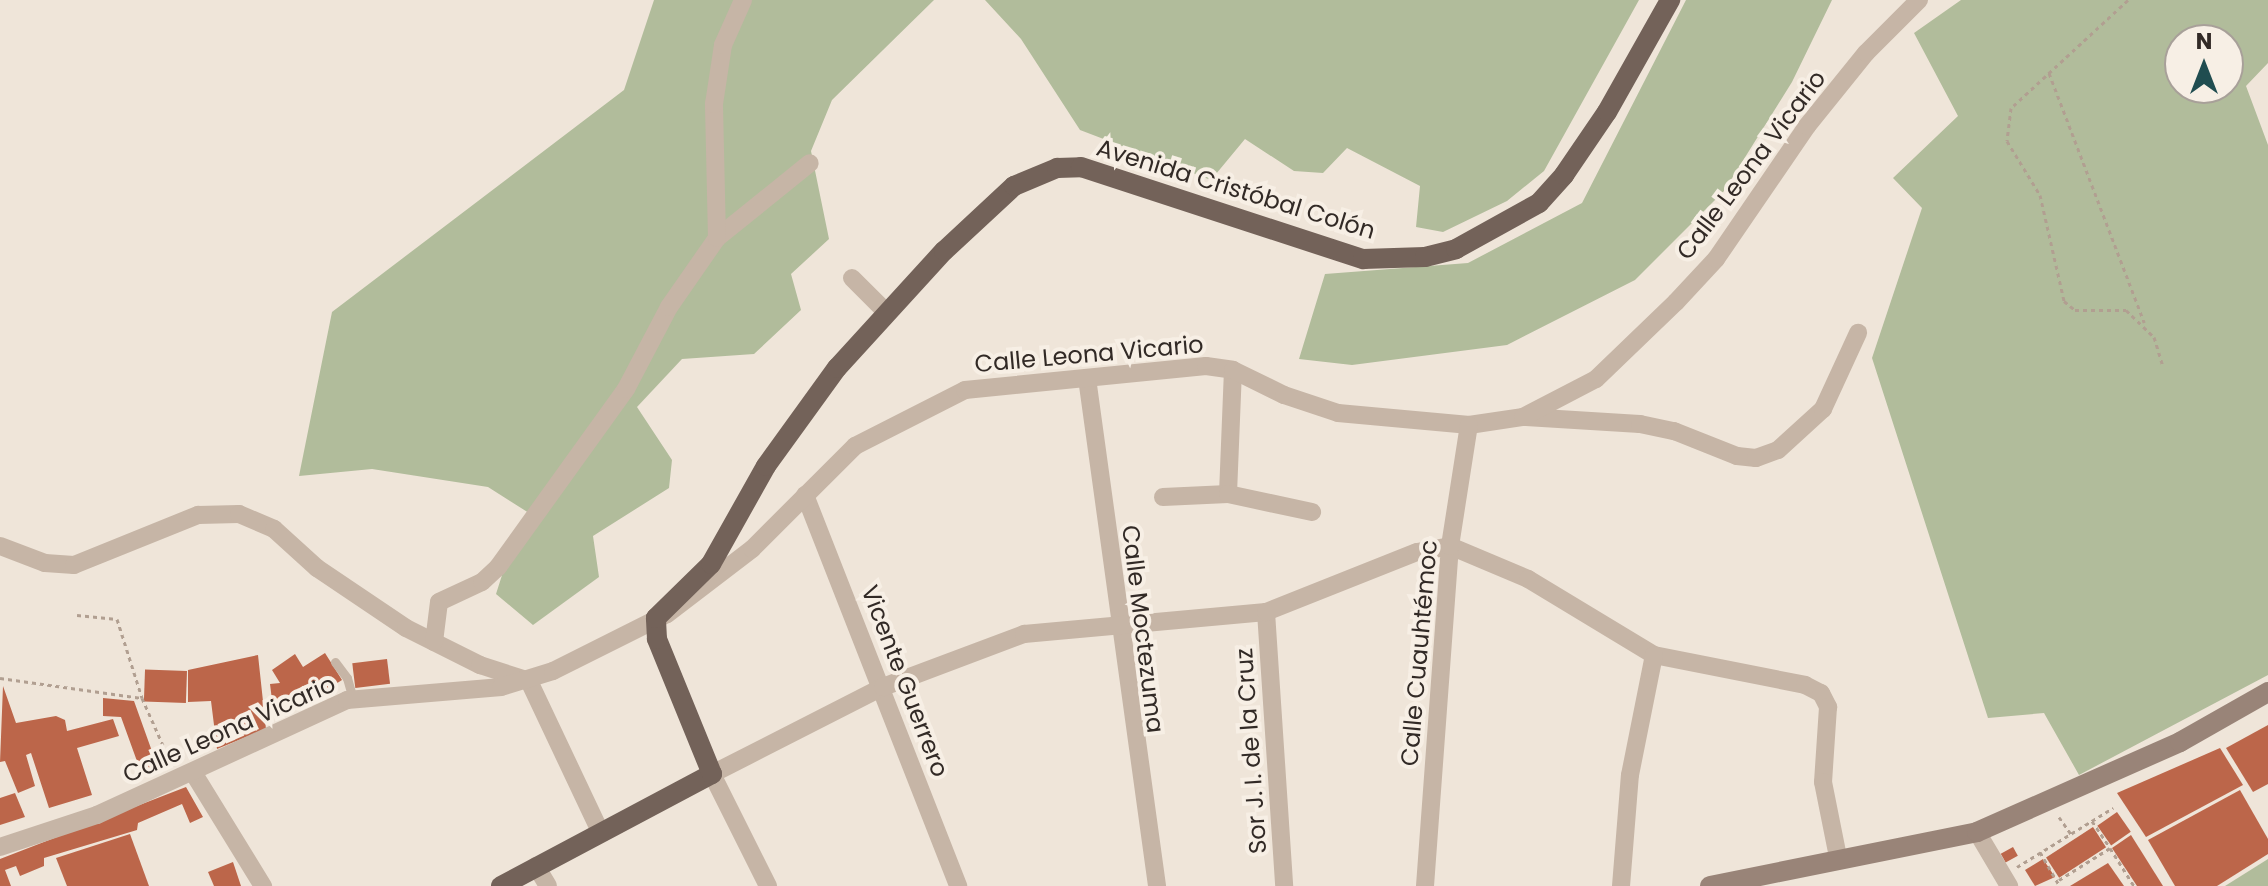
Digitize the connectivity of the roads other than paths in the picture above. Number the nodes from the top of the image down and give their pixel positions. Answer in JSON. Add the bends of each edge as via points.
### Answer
{"nodes":[{"id":1,"x":743,"y":0,"type":"edge"},
{"id":2,"x":1670,"y":0,"type":"edge"},
{"id":3,"x":1919,"y":0,"type":"edge"},
{"id":4,"x":810,"y":163,"type":"dead end"},
{"id":5,"x":717,"y":238,"type":"junction"},
{"id":6,"x":852,"y":278,"type":"dead end"},
{"id":7,"x":886,"y":312,"type":"junction"},
{"id":8,"x":1858,"y":333,"type":"dead end"},
{"id":9,"x":1233,"y":370,"type":"junction"},
{"id":10,"x":1087,"y":378,"type":"junction"},
{"id":11,"x":1523,"y":417,"type":"junction"},
{"id":12,"x":1469,"y":425,"type":"junction"},
{"id":13,"x":1228,"y":494,"type":"junction"},
{"id":14,"x":805,"y":495,"type":"junction"},
{"id":15,"x":1163,"y":497,"type":"dead end"},
{"id":16,"x":1312,"y":512,"type":"dead end"},
{"id":17,"x":0,"y":546,"type":"edge"},
{"id":18,"x":1450,"y":546,"type":"junction"},
{"id":19,"x":1266,"y":612,"type":"junction"},
{"id":20,"x":656,"y":618,"type":"junction"},
{"id":21,"x":1117,"y":624,"type":"junction"},
{"id":22,"x":434,"y":642,"type":"junction"},
{"id":23,"x":1654,"y":655,"type":"junction"},
{"id":24,"x":335,"y":662,"type":"dead end"},
{"id":25,"x":529,"y":681,"type":"junction"},
{"id":26,"x":883,"y":687,"type":"junction"},
{"id":27,"x":2268,"y":692,"type":"edge"},
{"id":28,"x":353,"y":699,"type":"junction"},
{"id":29,"x":712,"y":774,"type":"junction"},
{"id":30,"x":186,"y":776,"type":"junction"},
{"id":31,"x":600,"y":831,"type":"junction"},
{"id":32,"x":1977,"y":832,"type":"junction"},
{"id":33,"x":0,"y":847,"type":"edge"},
{"id":34,"x":1838,"y":857,"type":"junction"},
{"id":35,"x":536,"y":866,"type":"junction"},
{"id":36,"x":263,"y":886,"type":"edge"},
{"id":37,"x":502,"y":886,"type":"edge"},
{"id":38,"x":548,"y":886,"type":"edge"},
{"id":39,"x":768,"y":886,"type":"edge"},
{"id":40,"x":958,"y":886,"type":"edge"},
{"id":41,"x":1157,"y":886,"type":"edge"},
{"id":42,"x":1284,"y":886,"type":"edge"},
{"id":43,"x":1425,"y":886,"type":"edge"},
{"id":44,"x":1621,"y":886,"type":"edge"},
{"id":45,"x":1710,"y":886,"type":"edge"},
{"id":46,"x":2009,"y":886,"type":"edge"}],
"edges":[{"from":1,"to":5,"type":"street","via":[[723,45],[714,104]]},
{"from":2,"to":7,"type":"main road","name":"Avenida Cristóbal Colón","via":[[1607,112],[1564,175],[1539,203],[1456,249],[1425,257],[1363,259],[1107,174],[1057,168],[1014,186]]},
{"from":3,"to":11,"type":"street","name":"Calle Leona Vicario","via":[[1866,53],[1807,126],[1716,259],[1676,302],[1596,379]]},
{"from":4,"to":5,"type":"street"},
{"from":5,"to":22,"type":"street","via":[[669,307],[626,389],[498,567],[482,582],[439,602]]},
{"from":6,"to":7,"type":"street"},
{"from":7,"to":20,"type":"main road","name":"Avenida Cristóbal Colón","via":[[793,426],[711,564]]},
{"from":8,"to":11,"type":"street","via":[[1823,409],[1778,450],[1756,458],[1640,424]]},
{"from":9,"to":10,"type":"street","name":"Calle Leona Vicario","via":[[1206,366]]},
{"from":9,"to":12,"type":"street","name":"Calle Leona Vicario","via":[[1338,413]]},
{"from":9,"to":13,"type":"street"},
{"from":10,"to":14,"type":"street","name":"Calle Leona Vicario","via":[[965,390],[855,446]]},
{"from":10,"to":21,"type":"street","name":"Calle Moctezuma"},
{"from":11,"to":12,"type":"street","name":"Calle Leona Vicario"},
{"from":12,"to":18,"type":"street","name":"Calle Cuauhtémoc"},
{"from":13,"to":15,"type":"street"},
{"from":13,"to":16,"type":"street"},
{"from":14,"to":20,"type":"street","name":"Calle Leona Vicario","via":[[752,549]]},
{"from":14,"to":26,"type":"street","name":"Vicente Guerrero"},
{"from":17,"to":22,"type":"street","via":[[45,563],[74,565],[198,515],[239,514],[274,529],[317,568]]},
{"from":18,"to":19,"type":"street","via":[[1417,552]]},
{"from":18,"to":23,"type":"street","via":[[1528,579]]},
{"from":18,"to":43,"type":"street","name":"Calle Cuauhtémoc"},
{"from":19,"to":21,"type":"street"},
{"from":19,"to":42,"type":"street","name":"Sor J. I. de la Cruz"},
{"from":20,"to":25,"type":"street","name":"Calle Leona Vicario"},
{"from":20,"to":29,"type":"main road","via":[[657,639]]},
{"from":21,"to":26,"type":"street","via":[[1024,634]]},
{"from":21,"to":41,"type":"street","name":"Calle Moctezuma"},
{"from":22,"to":25,"type":"street"},
{"from":23,"to":34,"type":"street","via":[[1805,685],[1821,693],[1828,707],[1823,782]]},
{"from":23,"to":44,"type":"street","via":[[1630,775]]},
{"from":24,"to":28,"type":"lane"},
{"from":25,"to":28,"type":"street","name":"Calle Leona Vicario"},
{"from":25,"to":31,"type":"street"},
{"from":26,"to":29,"type":"street"},
{"from":26,"to":40,"type":"street","name":"Vicente Guerrero"},
{"from":27,"to":32,"type":"main road","via":[[2180,742]]},
{"from":28,"to":30,"type":"street","name":"Calle Leona Vicario"},
{"from":29,"to":31,"type":"main road"},
{"from":29,"to":39,"type":"street"},
{"from":30,"to":33,"type":"street","name":"Calle Leona Vicario","via":[[97,815]]},
{"from":30,"to":36,"type":"street"},
{"from":31,"to":35,"type":"main road"},
{"from":32,"to":34,"type":"main road"},
{"from":32,"to":46,"type":"street"},
{"from":34,"to":45,"type":"main road"},
{"from":35,"to":37,"type":"main road"},
{"from":35,"to":38,"type":"street"}]}
